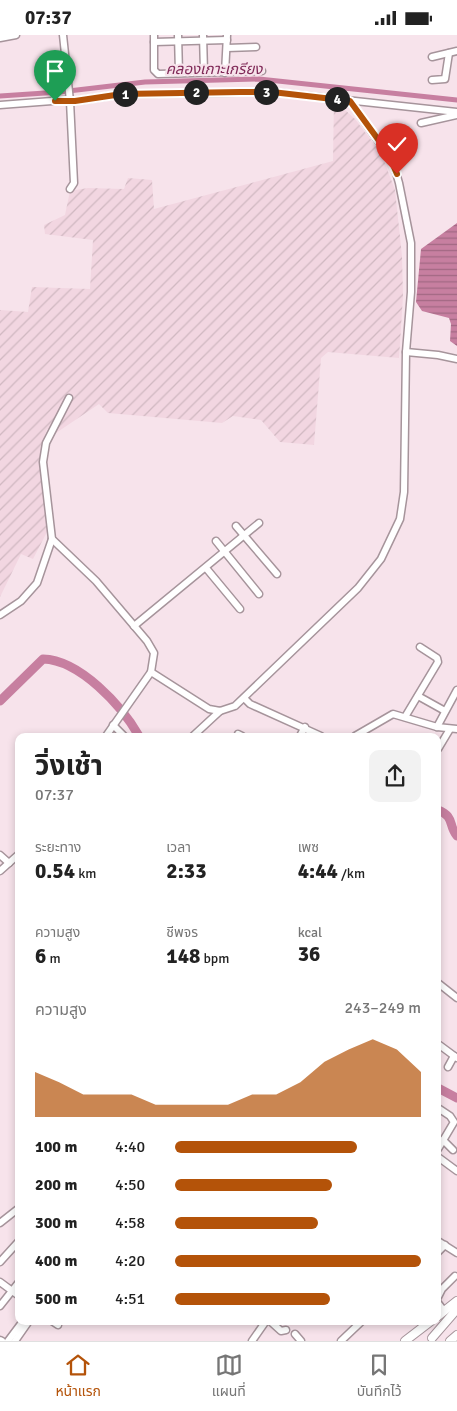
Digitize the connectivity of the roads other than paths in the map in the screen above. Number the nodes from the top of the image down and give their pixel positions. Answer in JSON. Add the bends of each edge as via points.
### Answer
{"nodes":[{"id":1,"x":16,"y":35,"type":"edge"},
{"id":2,"x":62,"y":35,"type":"edge"},
{"id":3,"x":0,"y":38,"type":"edge"},
{"id":4,"x":154,"y":38,"type":"edge"},
{"id":5,"x":178,"y":38,"type":"edge"},
{"id":6,"x":203,"y":38,"type":"edge"},
{"id":7,"x":227,"y":41,"type":"edge"},
{"id":8,"x":256,"y":47,"type":"dead end"},
{"id":9,"x":457,"y":51,"type":"edge"},
{"id":10,"x":448,"y":53,"type":"junction"},
{"id":11,"x":432,"y":57,"type":"dead end"},
{"id":12,"x":66,"y":59,"type":"junction"},
{"id":13,"x":48,"y":62,"type":"dead end"},
{"id":14,"x":262,"y":71,"type":"dead end"},
{"id":15,"x":179,"y":73,"type":"junction"},
{"id":16,"x":204,"y":73,"type":"junction"},
{"id":17,"x":225,"y":73,"type":"junction"},
{"id":18,"x":432,"y":80,"type":"dead end"},
{"id":19,"x":69,"y":99,"type":"junction"},
{"id":20,"x":350,"y":101,"type":"junction"},
{"id":21,"x":0,"y":105,"type":"edge"},
{"id":22,"x":457,"y":113,"type":"edge"},
{"id":23,"x":421,"y":123,"type":"dead end"},
{"id":24,"x":70,"y":189,"type":"dead end"},
{"id":25,"x":406,"y":352,"type":"junction"},
{"id":26,"x":457,"y":359,"type":"edge"},
{"id":27,"x":69,"y":398,"type":"dead end"},
{"id":28,"x":259,"y":523,"type":"dead end"},
{"id":29,"x":236,"y":526,"type":"dead end"},
{"id":30,"x":244,"y":536,"type":"junction"},
{"id":31,"x":52,"y":539,"type":"junction"},
{"id":32,"x":216,"y":541,"type":"dead end"},
{"id":33,"x":225,"y":553,"type":"junction"},
{"id":34,"x":206,"y":568,"type":"junction"},
{"id":35,"x":276,"y":574,"type":"dead end"},
{"id":36,"x":259,"y":594,"type":"dead end"},
{"id":37,"x":240,"y":609,"type":"dead end"},
{"id":38,"x":0,"y":615,"type":"edge"},
{"id":39,"x":134,"y":626,"type":"junction"},
{"id":40,"x":420,"y":647,"type":"dead end"},
{"id":41,"x":151,"y":672,"type":"junction"},
{"id":42,"x":457,"y":690,"type":"edge"},
{"id":43,"x":418,"y":697,"type":"junction"},
{"id":44,"x":244,"y":698,"type":"junction"},
{"id":45,"x":220,"y":711,"type":"junction"},
{"id":46,"x":445,"y":711,"type":"junction"},
{"id":47,"x":405,"y":717,"type":"junction"},
{"id":48,"x":115,"y":723,"type":"junction"},
{"id":49,"x":305,"y":727,"type":"junction"},
{"id":50,"x":437,"y":727,"type":"junction"},
{"id":51,"x":453,"y":729,"type":"edge"},
{"id":52,"x":108,"y":733,"type":"edge"},
{"id":53,"x":122,"y":733,"type":"edge"},
{"id":54,"x":195,"y":733,"type":"edge"},
{"id":55,"x":302,"y":733,"type":"edge"},
{"id":56,"x":316,"y":733,"type":"edge"},
{"id":57,"x":360,"y":733,"type":"edge"},
{"id":58,"x":441,"y":745,"type":"edge"},
{"id":59,"x":0,"y":855,"type":"edge"},
{"id":60,"x":15,"y":858,"type":"edge"},
{"id":61,"x":9,"y":863,"type":"junction"},
{"id":62,"x":0,"y":871,"type":"edge"},
{"id":63,"x":441,"y":985,"type":"edge"},
{"id":64,"x":457,"y":998,"type":"edge"},
{"id":65,"x":441,"y":1048,"type":"edge"},
{"id":66,"x":455,"y":1057,"type":"edge"},
{"id":67,"x":448,"y":1067,"type":"dead end"},
{"id":68,"x":441,"y":1110,"type":"edge"},
{"id":69,"x":443,"y":1140,"type":"junction"},
{"id":70,"x":441,"y":1144,"type":"edge"},
{"id":71,"x":453,"y":1150,"type":"dead end"},
{"id":72,"x":441,"y":1159,"type":"edge"},
{"id":73,"x":457,"y":1171,"type":"edge"},
{"id":74,"x":15,"y":1211,"type":"edge"},
{"id":75,"x":0,"y":1223,"type":"edge"},
{"id":76,"x":441,"y":1243,"type":"edge"},
{"id":77,"x":15,"y":1245,"type":"edge"},
{"id":78,"x":445,"y":1245,"type":"junction"},
{"id":79,"x":441,"y":1249,"type":"edge"},
{"id":80,"x":457,"y":1253,"type":"edge"},
{"id":81,"x":0,"y":1262,"type":"edge"},
{"id":82,"x":455,"y":1276,"type":"dead end"},
{"id":83,"x":0,"y":1282,"type":"edge"},
{"id":84,"x":15,"y":1287,"type":"edge"},
{"id":85,"x":12,"y":1291,"type":"junction"},
{"id":86,"x":441,"y":1291,"type":"edge"},
{"id":87,"x":15,"y":1293,"type":"edge"},
{"id":88,"x":457,"y":1301,"type":"edge"},
{"id":89,"x":0,"y":1306,"type":"edge"},
{"id":90,"x":457,"y":1309,"type":"edge"},
{"id":91,"x":441,"y":1314,"type":"edge"},
{"id":92,"x":457,"y":1318,"type":"edge"},
{"id":93,"x":20,"y":1325,"type":"edge"},
{"id":94,"x":26,"y":1325,"type":"edge"},
{"id":95,"x":263,"y":1325,"type":"edge"},
{"id":96,"x":274,"y":1325,"type":"edge"},
{"id":97,"x":358,"y":1325,"type":"edge"},
{"id":98,"x":426,"y":1325,"type":"edge"},
{"id":99,"x":286,"y":1330,"type":"dead end"},
{"id":100,"x":295,"y":1334,"type":"dead end"},
{"id":101,"x":457,"y":1337,"type":"edge"},
{"id":102,"x":430,"y":1339,"type":"edge"},
{"id":103,"x":8,"y":1341,"type":"edge"},
{"id":104,"x":15,"y":1341,"type":"edge"},
{"id":105,"x":252,"y":1341,"type":"edge"},
{"id":106,"x":301,"y":1341,"type":"edge"},
{"id":107,"x":341,"y":1341,"type":"edge"},
{"id":108,"x":405,"y":1341,"type":"edge"},
{"id":109,"x":451,"y":1341,"type":"edge"}],
"edges":[{"from":1,"to":3,"type":"street"},
{"from":2,"to":12,"type":"street"},
{"from":4,"to":5,"type":"street"},
{"from":4,"to":15,"type":"street","via":[[155,72]]},
{"from":5,"to":6,"type":"street"},
{"from":5,"to":15,"type":"street"},
{"from":6,"to":7,"type":"street"},
{"from":6,"to":16,"type":"street"},
{"from":7,"to":8,"type":"street"},
{"from":7,"to":17,"type":"street"},
{"from":9,"to":10,"type":"street"},
{"from":10,"to":11,"type":"street"},
{"from":10,"to":18,"type":"street","via":[[445,79]]},
{"from":12,"to":13,"type":"street"},
{"from":12,"to":19,"type":"street"},
{"from":14,"to":17,"type":"street"},
{"from":15,"to":16,"type":"street"},
{"from":16,"to":17,"type":"street"},
{"from":19,"to":20,"type":"street","via":[[122,94],[272,92]]},
{"from":19,"to":21,"type":"street"},
{"from":19,"to":24,"type":"street","via":[[74,183]]},
{"from":20,"to":22,"type":"street"},
{"from":20,"to":25,"type":"street","via":[[388,153],[399,183],[412,257]]},
{"from":22,"to":23,"type":"street"},
{"from":25,"to":26,"type":"street"},
{"from":25,"to":44,"type":"street","via":[[404,492],[396,532],[381,559],[358,588]]},
{"from":27,"to":31,"type":"street","via":[[44,450]]},
{"from":28,"to":30,"type":"street"},
{"from":29,"to":30,"type":"street"},
{"from":30,"to":33,"type":"street"},
{"from":30,"to":35,"type":"street"},
{"from":31,"to":38,"type":"street","via":[[37,583],[21,601]]},
{"from":31,"to":39,"type":"street","via":[[90,574]]},
{"from":32,"to":33,"type":"street"},
{"from":33,"to":34,"type":"street"},
{"from":33,"to":36,"type":"street"},
{"from":34,"to":37,"type":"street"},
{"from":34,"to":39,"type":"street"},
{"from":39,"to":41,"type":"street","via":[[154,653]]},
{"from":40,"to":43,"type":"street","via":[[438,659]]},
{"from":41,"to":45,"type":"street","via":[[202,705]]},
{"from":41,"to":48,"type":"street"},
{"from":42,"to":46,"type":"street"},
{"from":43,"to":46,"type":"street"},
{"from":43,"to":47,"type":"street"},
{"from":44,"to":45,"type":"street"},
{"from":44,"to":49,"type":"street","via":[[250,704]]},
{"from":45,"to":54,"type":"street"},
{"from":46,"to":50,"type":"street"},
{"from":47,"to":50,"type":"street"},
{"from":47,"to":57,"type":"street","via":[[392,714]]},
{"from":48,"to":52,"type":"street"},
{"from":48,"to":53,"type":"street"},
{"from":49,"to":55,"type":"street"},
{"from":49,"to":56,"type":"street"},
{"from":50,"to":51,"type":"street"},
{"from":51,"to":58,"type":"street"},
{"from":59,"to":61,"type":"street"},
{"from":60,"to":61,"type":"street"},
{"from":61,"to":62,"type":"street"},
{"from":63,"to":64,"type":"street"},
{"from":65,"to":66,"type":"street"},
{"from":66,"to":67,"type":"street"},
{"from":68,"to":69,"type":"street","via":[[454,1121]]},
{"from":69,"to":70,"type":"street"},
{"from":69,"to":71,"type":"street"},
{"from":72,"to":73,"type":"street"},
{"from":74,"to":75,"type":"street"},
{"from":76,"to":78,"type":"street"},
{"from":77,"to":81,"type":"street"},
{"from":78,"to":79,"type":"street"},
{"from":78,"to":80,"type":"street"},
{"from":82,"to":86,"type":"street"},
{"from":83,"to":85,"type":"street"},
{"from":84,"to":85,"type":"street"},
{"from":85,"to":87,"type":"street"},
{"from":85,"to":89,"type":"street"},
{"from":88,"to":91,"type":"main road"},
{"from":90,"to":102,"type":"main road"},
{"from":92,"to":102,"type":"main road"},
{"from":93,"to":103,"type":"street"},
{"from":94,"to":104,"type":"street"},
{"from":95,"to":105,"type":"street"},
{"from":96,"to":99,"type":"street","via":[[281,1331]]},
{"from":97,"to":107,"type":"street"},
{"from":98,"to":108,"type":"main road"},
{"from":100,"to":106,"type":"street"},
{"from":101,"to":109,"type":"main road"}]}
